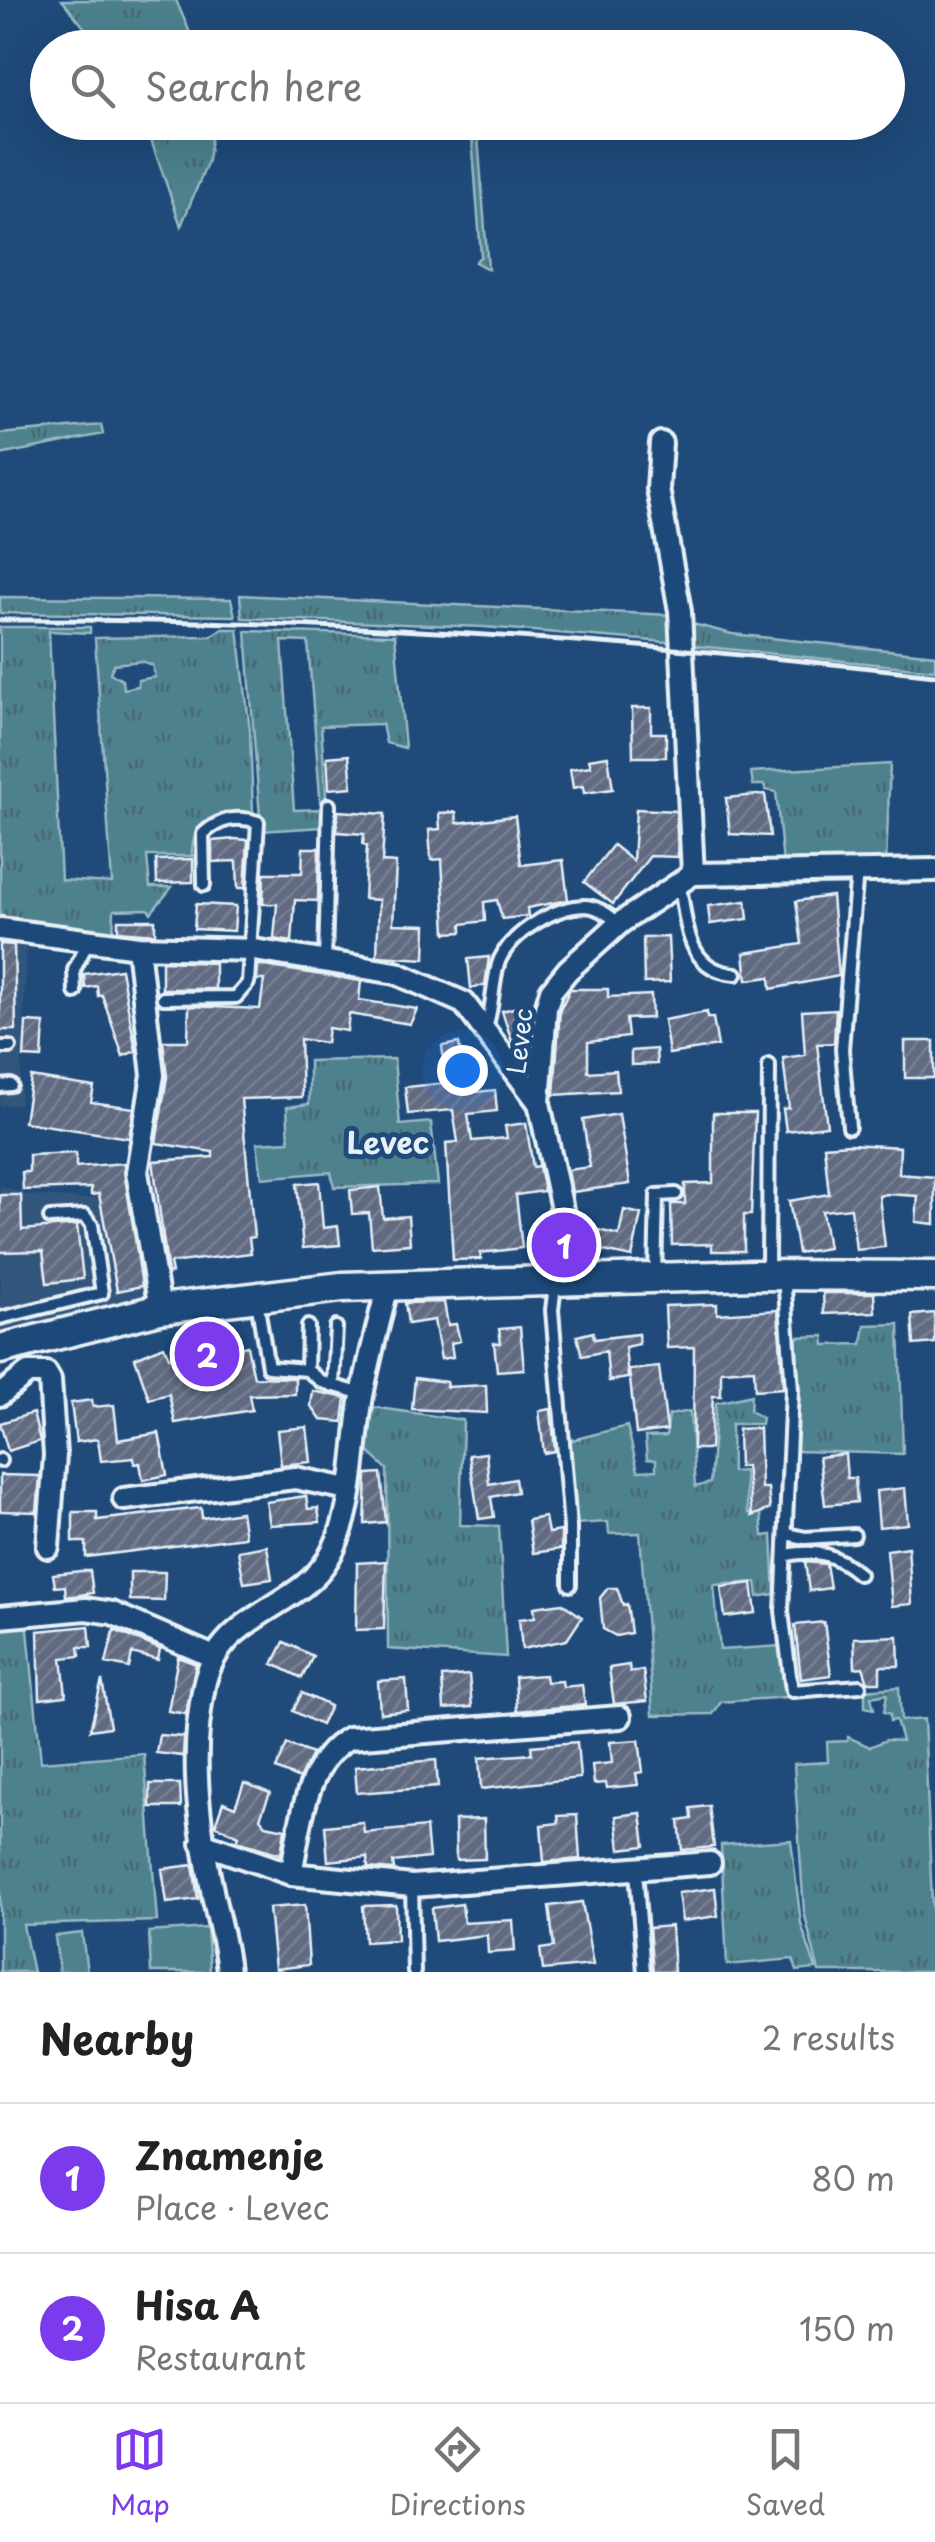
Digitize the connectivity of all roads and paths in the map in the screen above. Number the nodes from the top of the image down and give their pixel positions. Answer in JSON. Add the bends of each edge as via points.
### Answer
{"nodes":[{"id":1,"x":661,"y":442,"type":"dead end"},
{"id":2,"x":329,"y":806,"type":"dead end"},
{"id":3,"x":856,"y":869,"type":"junction"},
{"id":4,"x":935,"y":870,"type":"edge"},
{"id":5,"x":686,"y":877,"type":"junction"},
{"id":6,"x":204,"y":885,"type":"dead end"},
{"id":7,"x":620,"y":923,"type":"junction"},
{"id":8,"x":0,"y":930,"type":"edge"},
{"id":9,"x":88,"y":942,"type":"junction"},
{"id":10,"x":138,"y":947,"type":"junction"},
{"id":11,"x":254,"y":950,"type":"junction"},
{"id":12,"x":324,"y":961,"type":"junction"},
{"id":13,"x":736,"y":974,"type":"dead end"},
{"id":14,"x":75,"y":992,"type":"dead end"},
{"id":15,"x":164,"y":998,"type":"dead end"},
{"id":16,"x":486,"y":1028,"type":"junction"},
{"id":17,"x":770,"y":1065,"type":"dead end"},
{"id":18,"x":539,"y":1103,"type":"junction"},
{"id":19,"x":849,"y":1128,"type":"dead end"},
{"id":20,"x":676,"y":1194,"type":"dead end"},
{"id":21,"x":50,"y":1218,"type":"dead end"},
{"id":22,"x":934,"y":1273,"type":"edge"},
{"id":23,"x":776,"y":1274,"type":"junction"},
{"id":24,"x":655,"y":1277,"type":"junction"},
{"id":25,"x":566,"y":1279,"type":"junction"},
{"id":26,"x":388,"y":1285,"type":"junction"},
{"id":27,"x":256,"y":1296,"type":"junction"},
{"id":28,"x":160,"y":1309,"type":"junction"},
{"id":29,"x":0,"y":1318,"type":"edge"},
{"id":30,"x":308,"y":1326,"type":"dead end"},
{"id":31,"x":336,"y":1327,"type":"dead end"},
{"id":32,"x":0,"y":1349,"type":"edge"},
{"id":33,"x":307,"y":1370,"type":"junction"},
{"id":34,"x":333,"y":1386,"type":"junction"},
{"id":35,"x":362,"y":1394,"type":"junction"},
{"id":36,"x":0,"y":1395,"type":"edge"},
{"id":37,"x":348,"y":1489,"type":"junction"},
{"id":38,"x":124,"y":1499,"type":"dead end"},
{"id":39,"x":788,"y":1534,"type":"junction"},
{"id":40,"x":854,"y":1535,"type":"dead end"},
{"id":41,"x":48,"y":1547,"type":"dead end"},
{"id":42,"x":786,"y":1554,"type":"junction"},
{"id":43,"x":859,"y":1574,"type":"dead end"},
{"id":44,"x":570,"y":1585,"type":"dead end"},
{"id":45,"x":0,"y":1617,"type":"edge"},
{"id":46,"x":214,"y":1657,"type":"junction"},
{"id":47,"x":860,"y":1686,"type":"dead end"},
{"id":48,"x":620,"y":1717,"type":"dead end"},
{"id":49,"x":202,"y":1843,"type":"junction"},
{"id":50,"x":710,"y":1863,"type":"dead end"},
{"id":51,"x":636,"y":1870,"type":"junction"},
{"id":52,"x":291,"y":1874,"type":"junction"},
{"id":53,"x":412,"y":1886,"type":"junction"},
{"id":54,"x":228,"y":1972,"type":"edge"},
{"id":55,"x":414,"y":1972,"type":"edge"},
{"id":56,"x":644,"y":1972,"type":"edge"}],
"edges":[{"from":1,"to":5,"type":"street","via":[[658,489],[680,612]]},
{"from":2,"to":12,"type":"lane"},
{"from":3,"to":4,"type":"street"},
{"from":3,"to":5,"type":"street"},
{"from":3,"to":19,"type":"lane","via":[[842,1048]]},
{"from":5,"to":7,"type":"street","name":"Levec"},
{"from":5,"to":13,"type":"lane","via":[[698,958],[720,973]]},
{"from":6,"to":11,"type":"lane","via":[[202,834],[232,818],[258,822]]},
{"from":7,"to":16,"type":"lane","via":[[583,906],[538,921],[498,962]]},
{"from":7,"to":18,"type":"street","name":"Levec","via":[[552,991]]},
{"from":8,"to":9,"type":"street"},
{"from":9,"to":10,"type":"street"},
{"from":9,"to":14,"type":"lane","via":[[74,970]]},
{"from":10,"to":11,"type":"street"},
{"from":10,"to":28,"type":"street","via":[[152,1075],[137,1172]]},
{"from":11,"to":12,"type":"street"},
{"from":11,"to":15,"type":"lane","via":[[242,994]]},
{"from":12,"to":16,"type":"street","via":[[396,973],[464,1003]]},
{"from":16,"to":18,"type":"street"},
{"from":17,"to":23,"type":"lane"},
{"from":18,"to":25,"type":"street","name":"Levec"},
{"from":20,"to":24,"type":"lane","via":[[656,1196]]},
{"from":21,"to":29,"type":"lane","via":[[84,1216],[92,1225],[102,1293]]},
{"from":22,"to":23,"type":"main road"},
{"from":23,"to":24,"type":"main road"},
{"from":23,"to":39,"type":"lane","via":[[792,1360]]},
{"from":24,"to":25,"type":"main road"},
{"from":25,"to":26,"type":"main road"},
{"from":25,"to":44,"type":"lane","via":[[552,1310]]},
{"from":26,"to":27,"type":"main road"},
{"from":26,"to":35,"type":"street"},
{"from":27,"to":28,"type":"main road"},
{"from":27,"to":33,"type":"lane","via":[[268,1368]]},
{"from":28,"to":32,"type":"main road"},
{"from":30,"to":33,"type":"lane"},
{"from":31,"to":34,"type":"lane"},
{"from":33,"to":34,"type":"lane"},
{"from":34,"to":35,"type":"lane"},
{"from":35,"to":37,"type":"street"},
{"from":36,"to":41,"type":"street","via":[[28,1373],[46,1372],[50,1380],[55,1456]]},
{"from":37,"to":38,"type":"street","via":[[294,1478]]},
{"from":37,"to":46,"type":"street","via":[[343,1524],[317,1574],[245,1622]]},
{"from":39,"to":40,"type":"lane"},
{"from":39,"to":42,"type":"lane"},
{"from":42,"to":43,"type":"lane","via":[[832,1554]]},
{"from":42,"to":47,"type":"lane","via":[[782,1611],[792,1691]]},
{"from":45,"to":46,"type":"street","via":[[86,1608]]},
{"from":46,"to":49,"type":"street","via":[[197,1746]]},
{"from":48,"to":52,"type":"street","via":[[348,1738],[325,1759],[307,1796]]},
{"from":49,"to":52,"type":"street"},
{"from":49,"to":54,"type":"street"},
{"from":50,"to":51,"type":"street"},
{"from":51,"to":53,"type":"street"},
{"from":51,"to":56,"type":"lane"},
{"from":52,"to":53,"type":"street"},
{"from":53,"to":55,"type":"lane"}]}
